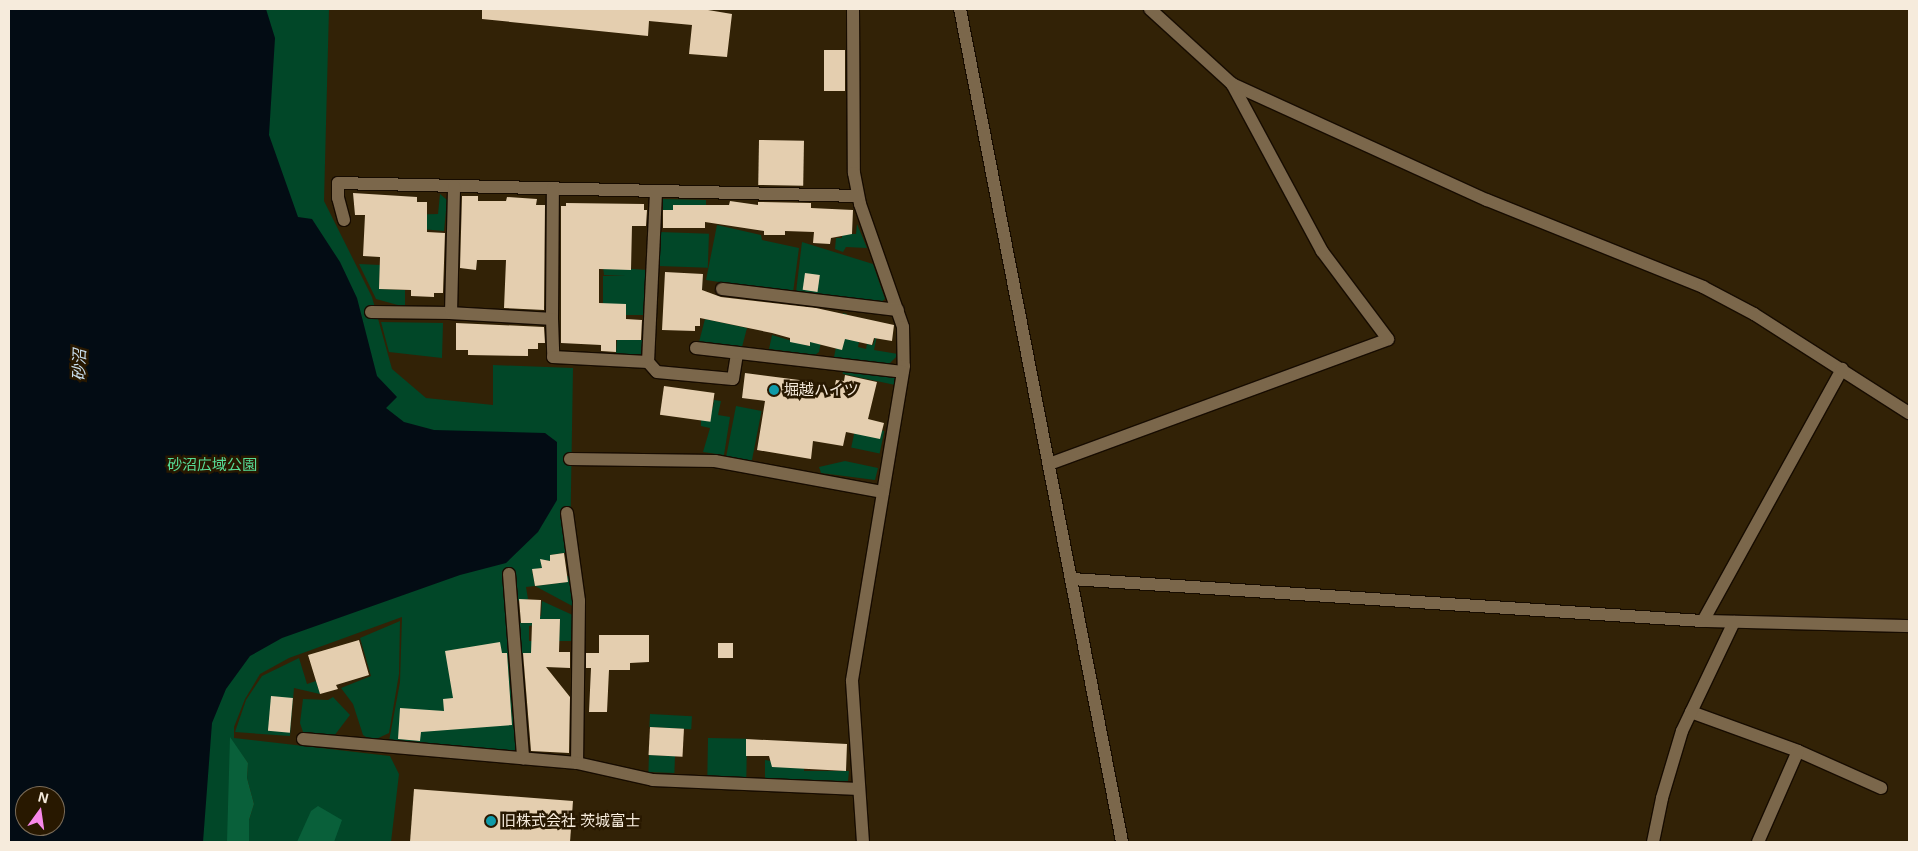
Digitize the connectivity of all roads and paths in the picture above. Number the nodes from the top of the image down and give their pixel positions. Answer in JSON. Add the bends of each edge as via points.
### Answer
{"nodes":[{"id":1,"x":854,"y":9,"type":"edge"},
{"id":2,"x":960,"y":9,"type":"edge"},
{"id":3,"x":1150,"y":9,"type":"edge"},
{"id":4,"x":1232,"y":84,"type":"junction"},
{"id":5,"x":454,"y":186,"type":"junction"},
{"id":6,"x":553,"y":188,"type":"junction"},
{"id":7,"x":656,"y":191,"type":"junction"},
{"id":8,"x":858,"y":196,"type":"junction"},
{"id":9,"x":344,"y":220,"type":"dead end"},
{"id":10,"x":722,"y":289,"type":"dead end"},
{"id":11,"x":898,"y":310,"type":"junction"},
{"id":12,"x":371,"y":312,"type":"dead end"},
{"id":13,"x":451,"y":313,"type":"junction"},
{"id":14,"x":552,"y":319,"type":"junction"},
{"id":15,"x":696,"y":348,"type":"dead end"},
{"id":16,"x":737,"y":353,"type":"junction"},
{"id":17,"x":648,"y":362,"type":"junction"},
{"id":18,"x":1842,"y":369,"type":"junction"},
{"id":19,"x":903,"y":372,"type":"junction"},
{"id":20,"x":1909,"y":412,"type":"edge"},
{"id":21,"x":570,"y":459,"type":"dead end"},
{"id":22,"x":1049,"y":464,"type":"junction"},
{"id":23,"x":883,"y":492,"type":"junction"},
{"id":24,"x":567,"y":513,"type":"dead end"},
{"id":25,"x":508,"y":574,"type":"dead end"},
{"id":26,"x":1072,"y":579,"type":"junction"},
{"id":27,"x":1703,"y":621,"type":"junction"},
{"id":28,"x":1734,"y":622,"type":"junction"},
{"id":29,"x":1909,"y":626,"type":"edge"},
{"id":30,"x":1691,"y":712,"type":"junction"},
{"id":31,"x":303,"y":740,"type":"dead end"},
{"id":32,"x":1798,"y":751,"type":"junction"},
{"id":33,"x":522,"y":758,"type":"junction"},
{"id":34,"x":577,"y":763,"type":"junction"},
{"id":35,"x":1881,"y":788,"type":"dead end"},
{"id":36,"x":859,"y":789,"type":"junction"},
{"id":37,"x":863,"y":842,"type":"edge"},
{"id":38,"x":1122,"y":842,"type":"edge"},
{"id":39,"x":1654,"y":842,"type":"edge"},
{"id":40,"x":1758,"y":842,"type":"edge"}],
"edges":[{"from":1,"to":8,"type":"street","via":[[854,173]]},
{"from":2,"to":22,"type":"street"},
{"from":3,"to":4,"type":"street"},
{"from":4,"to":18,"type":"street","via":[[1487,200],[1703,287],[1754,314]]},
{"from":4,"to":22,"type":"street","via":[[1322,251],[1388,339]]},
{"from":5,"to":6,"type":"street"},
{"from":5,"to":9,"type":"street","via":[[333,183]]},
{"from":5,"to":13,"type":"street"},
{"from":6,"to":7,"type":"street"},
{"from":6,"to":14,"type":"street"},
{"from":7,"to":8,"type":"street"},
{"from":7,"to":17,"type":"street"},
{"from":8,"to":11,"type":"street"},
{"from":10,"to":11,"type":"street"},
{"from":11,"to":19,"type":"street","via":[[903,327]]},
{"from":12,"to":13,"type":"street"},
{"from":13,"to":14,"type":"street"},
{"from":14,"to":17,"type":"street","via":[[553,357]]},
{"from":15,"to":16,"type":"street"},
{"from":16,"to":17,"type":"street","via":[[733,380],[658,372]]},
{"from":16,"to":19,"type":"street"},
{"from":18,"to":20,"type":"street"},
{"from":18,"to":27,"type":"street"},
{"from":19,"to":23,"type":"street"},
{"from":21,"to":23,"type":"street","via":[[715,462]]},
{"from":22,"to":26,"type":"street"},
{"from":23,"to":36,"type":"street","via":[[852,681]]},
{"from":24,"to":34,"type":"street","via":[[579,601]]},
{"from":25,"to":33,"type":"street"},
{"from":26,"to":27,"type":"street"},
{"from":26,"to":38,"type":"street"},
{"from":27,"to":28,"type":"street"},
{"from":28,"to":29,"type":"street"},
{"from":28,"to":30,"type":"street"},
{"from":30,"to":32,"type":"street"},
{"from":30,"to":39,"type":"street","via":[[1670,771]]},
{"from":31,"to":33,"type":"street"},
{"from":32,"to":35,"type":"street"},
{"from":32,"to":40,"type":"street"},
{"from":33,"to":34,"type":"street"},
{"from":34,"to":36,"type":"street","via":[[653,780]]},
{"from":36,"to":37,"type":"street"}]}
